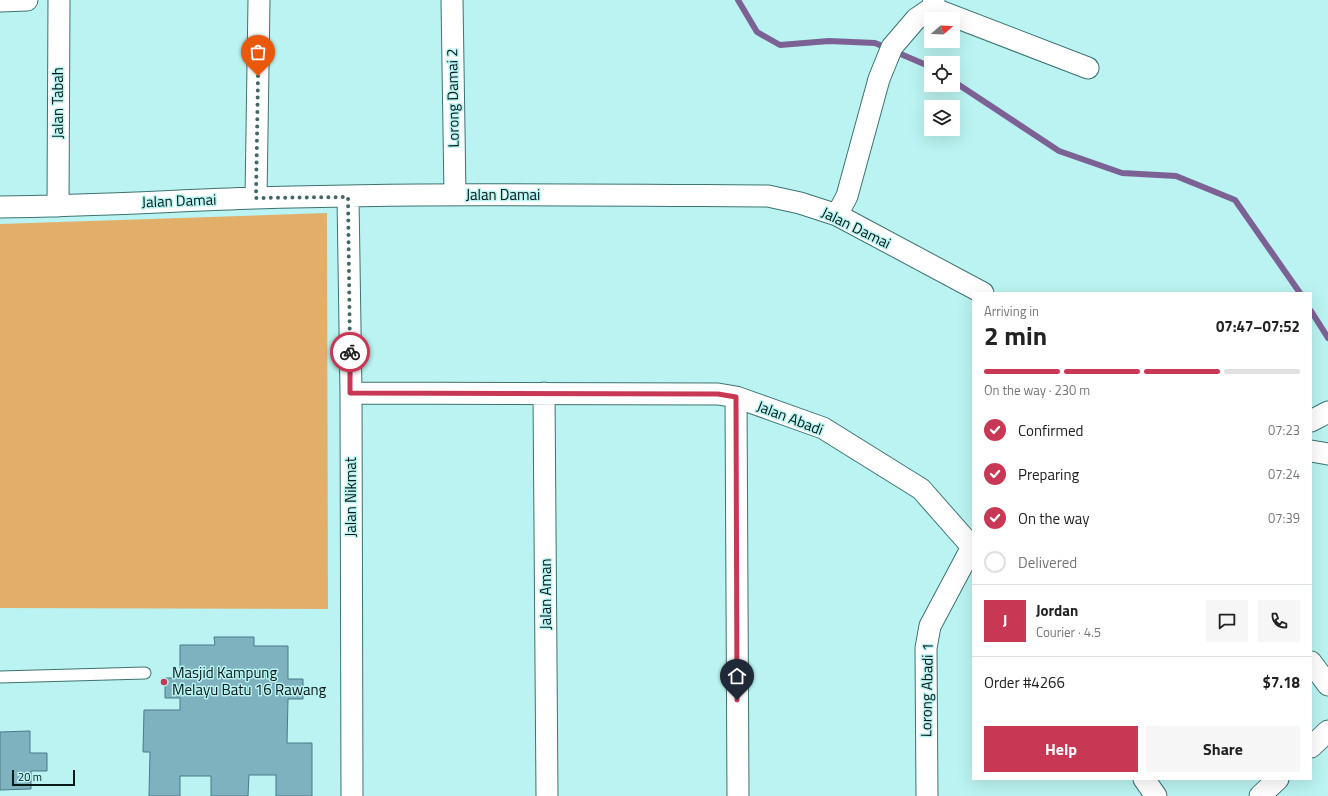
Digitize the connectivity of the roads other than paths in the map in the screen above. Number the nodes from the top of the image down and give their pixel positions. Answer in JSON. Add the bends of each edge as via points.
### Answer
{"nodes":[{"id":1,"x":27,"y":0,"type":"edge"},
{"id":2,"x":59,"y":0,"type":"edge"},
{"id":3,"x":259,"y":0,"type":"edge"},
{"id":4,"x":452,"y":0,"type":"edge"},
{"id":5,"x":0,"y":1,"type":"edge"},
{"id":6,"x":933,"y":4,"type":"edge"},
{"id":7,"x":1088,"y":68,"type":"dead end"},
{"id":8,"x":454,"y":195,"type":"junction"},
{"id":9,"x":348,"y":197,"type":"junction"},
{"id":10,"x":256,"y":198,"type":"junction"},
{"id":11,"x":58,"y":206,"type":"junction"},
{"id":12,"x":0,"y":207,"type":"edge"},
{"id":13,"x":837,"y":215,"type":"junction"},
{"id":14,"x":981,"y":292,"type":"edge"},
{"id":15,"x":350,"y":393,"type":"junction"},
{"id":16,"x":544,"y":393,"type":"junction"},
{"id":17,"x":736,"y":397,"type":"junction"},
{"id":18,"x":1328,"y":412,"type":"edge"},
{"id":19,"x":1312,"y":420,"type":"edge"},
{"id":20,"x":1312,"y":451,"type":"edge"},
{"id":21,"x":1328,"y":454,"type":"edge"},
{"id":22,"x":972,"y":546,"type":"edge"},
{"id":23,"x":972,"y":549,"type":"edge"},
{"id":24,"x":1312,"y":663,"type":"edge"},
{"id":25,"x":145,"y":673,"type":"dead end"},
{"id":26,"x":0,"y":677,"type":"edge"},
{"id":27,"x":1328,"y":684,"type":"edge"},
{"id":28,"x":1328,"y":731,"type":"edge"},
{"id":29,"x":1312,"y":746,"type":"edge"},
{"id":30,"x":1145,"y":780,"type":"edge"},
{"id":31,"x":1277,"y":780,"type":"edge"},
{"id":32,"x":352,"y":796,"type":"edge"},
{"id":33,"x":547,"y":796,"type":"edge"},
{"id":34,"x":738,"y":796,"type":"edge"},
{"id":35,"x":927,"y":796,"type":"edge"},
{"id":36,"x":1156,"y":796,"type":"edge"},
{"id":37,"x":1260,"y":796,"type":"edge"}],
"edges":[{"from":1,"to":5,"type":"street"},
{"from":2,"to":11,"type":"street","name":"Jalan Tabah"},
{"from":3,"to":10,"type":"street"},
{"from":4,"to":8,"type":"street","name":"Lorong Damai 2"},
{"from":6,"to":7,"type":"street"},
{"from":6,"to":13,"type":"street","via":[[916,19],[889,55],[879,79],[847,196]]},
{"from":8,"to":9,"type":"street","name":"Jalan Damai"},
{"from":8,"to":13,"type":"street","name":"Jalan Damai","via":[[768,196]]},
{"from":9,"to":10,"type":"street","name":"Jalan Damai"},
{"from":9,"to":15,"type":"street","name":"Jalan Nikmat"},
{"from":10,"to":11,"type":"street","name":"Jalan Damai"},
{"from":11,"to":12,"type":"street","name":"Jalan Damai"},
{"from":13,"to":14,"type":"street","name":"Jalan Damai"},
{"from":15,"to":16,"type":"street","name":"Jalan Abadi"},
{"from":15,"to":32,"type":"street","name":"Jalan Nikmat"},
{"from":16,"to":17,"type":"street","name":"Jalan Abadi","via":[[718,394]]},
{"from":16,"to":33,"type":"street","name":"Jalan Aman"},
{"from":17,"to":22,"type":"street","name":"Jalan Abadi","via":[[823,428],[922,489]]},
{"from":17,"to":34,"type":"street"},
{"from":18,"to":19,"type":"street"},
{"from":20,"to":21,"type":"street"},
{"from":23,"to":35,"type":"street","name":"Lorong Abadi 1","via":[[930,626],[926,648]]},
{"from":24,"to":27,"type":"street"},
{"from":25,"to":26,"type":"lane"},
{"from":28,"to":29,"type":"street"},
{"from":30,"to":36,"type":"street"},
{"from":31,"to":37,"type":"street"}]}
